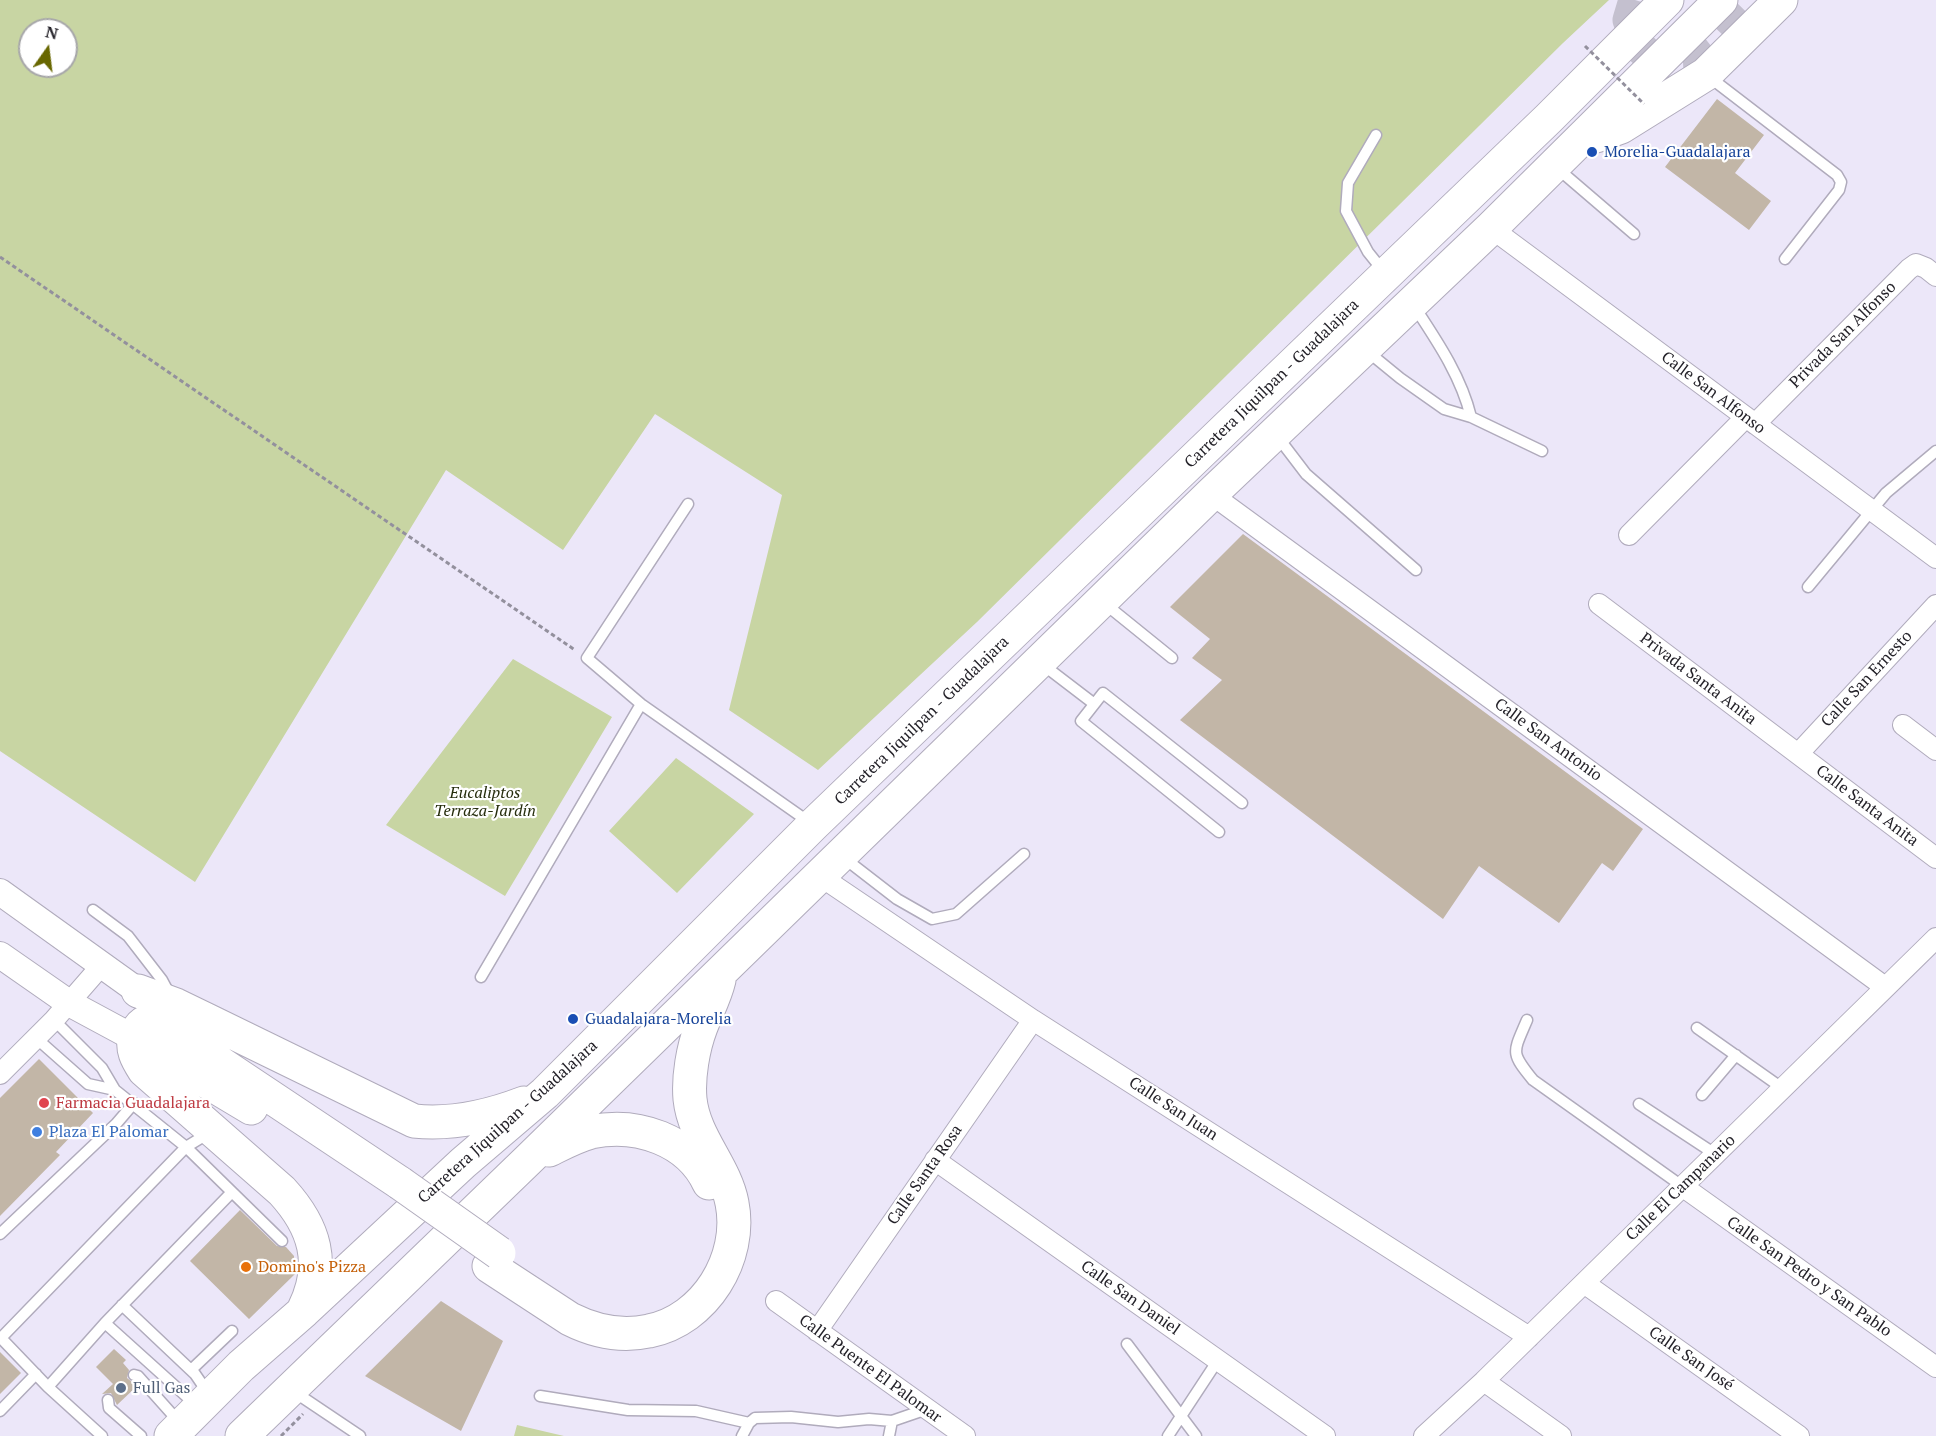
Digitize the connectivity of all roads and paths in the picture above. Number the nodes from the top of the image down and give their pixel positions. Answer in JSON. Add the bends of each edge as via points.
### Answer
{"nodes":[{"id":1,"x":1667,"y":0,"type":"edge"},
{"id":2,"x":1721,"y":0,"type":"edge"},
{"id":3,"x":1781,"y":0,"type":"edge"},
{"id":4,"x":1585,"y":46,"type":"dead end"},
{"id":5,"x":1706,"y":74,"type":"junction"},
{"id":6,"x":1644,"y":104,"type":"dead end"},
{"id":7,"x":1376,"y":135,"type":"dead end"},
{"id":8,"x":1566,"y":154,"type":"junction"},
{"id":9,"x":1491,"y":228,"type":"junction"},
{"id":10,"x":1634,"y":234,"type":"dead end"},
{"id":11,"x":0,"y":256,"type":"edge"},
{"id":12,"x":1785,"y":259,"type":"dead end"},
{"id":13,"x":1386,"y":275,"type":"junction"},
{"id":14,"x":1936,"y":276,"type":"edge"},
{"id":15,"x":1412,"y":304,"type":"junction"},
{"id":16,"x":1365,"y":349,"type":"junction"},
{"id":17,"x":1471,"y":417,"type":"junction"},
{"id":18,"x":1750,"y":421,"type":"junction"},
{"id":19,"x":1275,"y":433,"type":"junction"},
{"id":20,"x":1542,"y":451,"type":"dead end"},
{"id":21,"x":1936,"y":451,"type":"edge"},
{"id":22,"x":1211,"y":494,"type":"junction"},
{"id":23,"x":688,"y":504,"type":"dead end"},
{"id":24,"x":1870,"y":510,"type":"junction"},
{"id":25,"x":1629,"y":535,"type":"dead end"},
{"id":26,"x":1936,"y":558,"type":"edge"},
{"id":27,"x":1416,"y":570,"type":"dead end"},
{"id":28,"x":1808,"y":587,"type":"dead end"},
{"id":29,"x":1101,"y":601,"type":"junction"},
{"id":30,"x":1599,"y":604,"type":"dead end"},
{"id":31,"x":1936,"y":605,"type":"edge"},
{"id":32,"x":587,"y":658,"type":"junction"},
{"id":33,"x":1172,"y":658,"type":"dead end"},
{"id":34,"x":1040,"y":662,"type":"junction"},
{"id":35,"x":1094,"y":703,"type":"junction"},
{"id":36,"x":641,"y":704,"type":"junction"},
{"id":37,"x":1903,"y":725,"type":"dead end"},
{"id":38,"x":1936,"y":750,"type":"edge"},
{"id":39,"x":1798,"y":754,"type":"junction"},
{"id":40,"x":1242,"y":803,"type":"dead end"},
{"id":41,"x":813,"y":825,"type":"junction"},
{"id":42,"x":1219,"y":832,"type":"dead end"},
{"id":43,"x":1024,"y":854,"type":"dead end"},
{"id":44,"x":1936,"y":858,"type":"edge"},
{"id":45,"x":831,"y":866,"type":"junction"},
{"id":46,"x":4,"y":902,"type":"edge"},
{"id":47,"x":93,"y":910,"type":"dead end"},
{"id":48,"x":1936,"y":938,"type":"edge"},
{"id":49,"x":0,"y":955,"type":"edge"},
{"id":50,"x":101,"y":966,"type":"junction"},
{"id":51,"x":721,"y":973,"type":"junction"},
{"id":52,"x":481,"y":977,"type":"dead end"},
{"id":53,"x":1885,"y":987,"type":"junction"},
{"id":54,"x":138,"y":991,"type":"junction"},
{"id":55,"x":176,"y":1005,"type":"junction"},
{"id":56,"x":62,"y":1011,"type":"junction"},
{"id":57,"x":1033,"y":1020,"type":"junction"},
{"id":58,"x":1527,"y":1020,"type":"dead end"},
{"id":59,"x":1697,"y":1028,"type":"dead end"},
{"id":60,"x":36,"y":1038,"type":"junction"},
{"id":61,"x":134,"y":1038,"type":"junction"},
{"id":62,"x":210,"y":1055,"type":"junction"},
{"id":63,"x":1736,"y":1055,"type":"junction"},
{"id":64,"x":0,"y":1074,"type":"edge"},
{"id":65,"x":1782,"y":1088,"type":"junction"},
{"id":66,"x":115,"y":1090,"type":"junction"},
{"id":67,"x":545,"y":1093,"type":"junction"},
{"id":68,"x":1702,"y":1095,"type":"dead end"},
{"id":69,"x":134,"y":1103,"type":"junction"},
{"id":70,"x":1639,"y":1104,"type":"dead end"},
{"id":71,"x":214,"y":1130,"type":"junction"},
{"id":72,"x":186,"y":1147,"type":"junction"},
{"id":73,"x":1715,"y":1154,"type":"junction"},
{"id":74,"x":528,"y":1160,"type":"junction"},
{"id":75,"x":935,"y":1160,"type":"junction"},
{"id":76,"x":1682,"y":1186,"type":"junction"},
{"id":77,"x":395,"y":1189,"type":"junction"},
{"id":78,"x":232,"y":1192,"type":"junction"},
{"id":79,"x":0,"y":1234,"type":"edge"},
{"id":80,"x":282,"y":1241,"type":"dead end"},
{"id":81,"x":494,"y":1260,"type":"junction"},
{"id":82,"x":1584,"y":1283,"type":"junction"},
{"id":83,"x":776,"y":1301,"type":"dead end"},
{"id":84,"x":122,"y":1305,"type":"junction"},
{"id":85,"x":304,"y":1311,"type":"junction"},
{"id":86,"x":105,"y":1323,"type":"junction"},
{"id":87,"x":232,"y":1331,"type":"dead end"},
{"id":88,"x":818,"y":1331,"type":"junction"},
{"id":89,"x":1529,"y":1337,"type":"junction"},
{"id":90,"x":0,"y":1338,"type":"edge"},
{"id":91,"x":1127,"y":1344,"type":"dead end"},
{"id":92,"x":1218,"y":1360,"type":"junction"},
{"id":93,"x":1936,"y":1367,"type":"edge"},
{"id":94,"x":191,"y":1370,"type":"junction"},
{"id":95,"x":36,"y":1374,"type":"junction"},
{"id":96,"x":134,"y":1375,"type":"dead end"},
{"id":97,"x":1484,"y":1381,"type":"junction"},
{"id":98,"x":48,"y":1387,"type":"junction"},
{"id":99,"x":290,"y":1389,"type":"junction"},
{"id":100,"x":540,"y":1396,"type":"dead end"},
{"id":101,"x":108,"y":1400,"type":"dead end"},
{"id":102,"x":927,"y":1409,"type":"junction"},
{"id":103,"x":0,"y":1411,"type":"edge"},
{"id":104,"x":78,"y":1413,"type":"junction"},
{"id":105,"x":190,"y":1416,"type":"edge"},
{"id":106,"x":1181,"y":1417,"type":"junction"},
{"id":107,"x":892,"y":1421,"type":"junction"},
{"id":108,"x":749,"y":1423,"type":"junction"},
{"id":109,"x":90,"y":1436,"type":"edge"},
{"id":110,"x":102,"y":1436,"type":"edge"},
{"id":111,"x":141,"y":1436,"type":"edge"},
{"id":112,"x":242,"y":1436,"type":"edge"},
{"id":113,"x":360,"y":1436,"type":"edge"},
{"id":114,"x":742,"y":1436,"type":"edge"},
{"id":115,"x":889,"y":1436,"type":"edge"},
{"id":116,"x":965,"y":1436,"type":"edge"},
{"id":117,"x":1168,"y":1436,"type":"edge"},
{"id":118,"x":1196,"y":1436,"type":"edge"},
{"id":119,"x":1325,"y":1436,"type":"edge"},
{"id":120,"x":1424,"y":1436,"type":"edge"},
{"id":121,"x":1561,"y":1436,"type":"edge"},
{"id":122,"x":1798,"y":1436,"type":"edge"}],
"edges":[{"from":1,"to":13,"type":"highway","name":"Carretera Jiquilpan - Guadalajara"},
{"from":2,"to":8,"type":"highway"},
{"from":3,"to":5,"type":"highway"},
{"from":4,"to":6,"type":"path","bridge":true},
{"from":5,"to":8,"type":"highway","via":[[1621,127]]},
{"from":5,"to":12,"type":"lane","via":[[1841,182],[1839,190]]},
{"from":7,"to":13,"type":"lane","via":[[1348,183],[1346,211],[1368,252]]},
{"from":8,"to":9,"type":"highway"},
{"from":8,"to":10,"type":"lane"},
{"from":9,"to":15,"type":"highway"},
{"from":9,"to":18,"type":"street","name":"Calle San Alfonso"},
{"from":11,"to":32,"type":"path"},
{"from":13,"to":41,"type":"highway","name":"Carretera Jiquilpan - Guadalajara"},
{"from":14,"to":18,"type":"street","name":"Privada San Alfonso","via":[[1916,264],[1909,269]]},
{"from":15,"to":16,"type":"highway"},
{"from":15,"to":17,"type":"lane","via":[[1450,362]]},
{"from":16,"to":17,"type":"lane","via":[[1444,409]]},
{"from":16,"to":19,"type":"highway"},
{"from":17,"to":20,"type":"lane"},
{"from":18,"to":24,"type":"street","name":"Calle San Alfonso"},
{"from":18,"to":25,"type":"street"},
{"from":19,"to":22,"type":"highway"},
{"from":19,"to":27,"type":"lane","via":[[1306,474]]},
{"from":21,"to":24,"type":"lane"},
{"from":22,"to":29,"type":"highway"},
{"from":22,"to":53,"type":"street","name":"Calle San Antonio"},
{"from":23,"to":32,"type":"lane"},
{"from":24,"to":26,"type":"street","name":"Calle San Alfonso"},
{"from":24,"to":28,"type":"lane"},
{"from":29,"to":33,"type":"lane"},
{"from":29,"to":34,"type":"highway"},
{"from":30,"to":39,"type":"street","name":"Privada Santa Anita"},
{"from":31,"to":39,"type":"street","name":"Calle San Ernesto"},
{"from":32,"to":36,"type":"lane"},
{"from":34,"to":35,"type":"lane"},
{"from":34,"to":45,"type":"highway"},
{"from":35,"to":40,"type":"lane","via":[[1103,693]]},
{"from":35,"to":42,"type":"lane","via":[[1081,721]]},
{"from":36,"to":41,"type":"lane"},
{"from":36,"to":52,"type":"lane"},
{"from":37,"to":38,"type":"street"},
{"from":39,"to":44,"type":"street","name":"Calle Santa Anita"},
{"from":41,"to":67,"type":"highway","name":"Carretera Jiquilpan - Guadalajara"},
{"from":43,"to":45,"type":"lane","via":[[956,914],[932,919]]},
{"from":45,"to":51,"type":"highway"},
{"from":45,"to":57,"type":"street","name":"Calle San Juan"},
{"from":46,"to":50,"type":"street"},
{"from":47,"to":55,"type":"lane","via":[[128,936]]},
{"from":48,"to":53,"type":"street","name":"Calle El Campanario"},
{"from":49,"to":56,"type":"street"},
{"from":50,"to":54,"type":"street"},
{"from":50,"to":56,"type":"street"},
{"from":51,"to":74,"type":"highway"},
{"from":51,"to":81,"type":"highway","via":[[698,1039],[690,1098],[701,1136],[726,1181],[733,1204],[731,1250],[713,1287],[696,1307],[673,1323],[647,1332],[620,1333],[570,1319]]},
{"from":53,"to":65,"type":"street","name":"Calle El Campanario"},
{"from":54,"to":55,"type":"highway"},
{"from":54,"to":62,"type":"highway"},
{"from":55,"to":67,"type":"highway","via":[[414,1120],[446,1122],[492,1113]]},
{"from":56,"to":60,"type":"street"},
{"from":56,"to":61,"type":"street"},
{"from":56,"to":66,"type":"lane"},
{"from":57,"to":75,"type":"street","name":"Calle Santa Rosa"},
{"from":57,"to":89,"type":"street","name":"Calle San Juan"},
{"from":58,"to":76,"type":"lane","via":[[1516,1047],[1517,1060],[1533,1080]]},
{"from":59,"to":63,"type":"lane"},
{"from":60,"to":64,"type":"street"},
{"from":60,"to":66,"type":"lane","via":[[88,1084]]},
{"from":61,"to":62,"type":"highway","via":[[145,1021],[159,1021]]},
{"from":61,"to":71,"type":"highway","via":[[135,1054],[144,1070]]},
{"from":61,"to":77,"type":"highway"},
{"from":62,"to":77,"type":"highway"},
{"from":63,"to":65,"type":"lane"},
{"from":63,"to":68,"type":"lane"},
{"from":65,"to":73,"type":"street","name":"Calle El Campanario"},
{"from":66,"to":69,"type":"lane"},
{"from":67,"to":85,"type":"highway","name":"Carretera Jiquilpan - Guadalajara","via":[[463,1163]]},
{"from":69,"to":72,"type":"lane"},
{"from":69,"to":79,"type":"lane"},
{"from":70,"to":73,"type":"lane"},
{"from":71,"to":72,"type":"lane"},
{"from":71,"to":85,"type":"highway","via":[[282,1191],[306,1224],[314,1245],[316,1269]]},
{"from":72,"to":78,"type":"lane"},
{"from":72,"to":90,"type":"lane"},
{"from":73,"to":76,"type":"street","name":"Calle El Campanario"},
{"from":74,"to":81,"type":"highway","via":[[579,1136],[605,1130],[628,1130],[663,1138],[695,1162],[711,1187],[717,1217],[711,1257],[699,1280],[682,1296],[650,1312],[624,1316],[596,1312]]},
{"from":74,"to":99,"type":"highway"},
{"from":75,"to":88,"type":"street","name":"Calle Santa Rosa"},
{"from":75,"to":92,"type":"street","name":"Calle San Daniel"},
{"from":76,"to":82,"type":"street","name":"Calle El Campanario"},
{"from":76,"to":93,"type":"street","name":"Calle San Pedro y San Pablo"},
{"from":77,"to":81,"type":"highway","bridge":true},
{"from":78,"to":80,"type":"lane"},
{"from":78,"to":84,"type":"lane"},
{"from":82,"to":89,"type":"street","name":"Calle El Campanario"},
{"from":82,"to":122,"type":"street","name":"Calle San José"},
{"from":83,"to":88,"type":"street","name":"Calle Puente El Palomar"},
{"from":84,"to":86,"type":"lane"},
{"from":84,"to":94,"type":"lane"},
{"from":85,"to":105,"type":"highway","name":"Carretera Jiquilpan - Guadalajara"},
{"from":86,"to":98,"type":"lane"},
{"from":86,"to":105,"type":"lane"},
{"from":87,"to":94,"type":"lane"},
{"from":88,"to":102,"type":"street","name":"Calle Puente El Palomar"},
{"from":89,"to":97,"type":"street","name":"Calle El Campanario"},
{"from":90,"to":95,"type":"lane"},
{"from":91,"to":106,"type":"lane"},
{"from":92,"to":106,"type":"lane"},
{"from":92,"to":119,"type":"street","name":"Calle San Daniel"},
{"from":94,"to":105,"type":"lane"},
{"from":95,"to":98,"type":"lane"},
{"from":95,"to":103,"type":"lane"},
{"from":96,"to":105,"type":"lane"},
{"from":97,"to":120,"type":"street","name":"Calle El Campanario"},
{"from":97,"to":121,"type":"street"},
{"from":98,"to":104,"type":"lane"},
{"from":99,"to":112,"type":"highway"},
{"from":99,"to":113,"type":"lane"},
{"from":100,"to":108,"type":"lane","via":[[628,1410],[696,1411]]},
{"from":101,"to":111,"type":"lane","via":[[109,1408]]},
{"from":102,"to":107,"type":"lane"},
{"from":102,"to":116,"type":"street","name":"Calle Puente El Palomar"},
{"from":104,"to":109,"type":"lane"},
{"from":104,"to":110,"type":"lane"},
{"from":106,"to":117,"type":"lane"},
{"from":106,"to":118,"type":"lane"},
{"from":107,"to":108,"type":"lane","via":[[838,1422],[791,1417],[755,1418]]},
{"from":107,"to":115,"type":"lane"},
{"from":108,"to":114,"type":"lane"}]}
